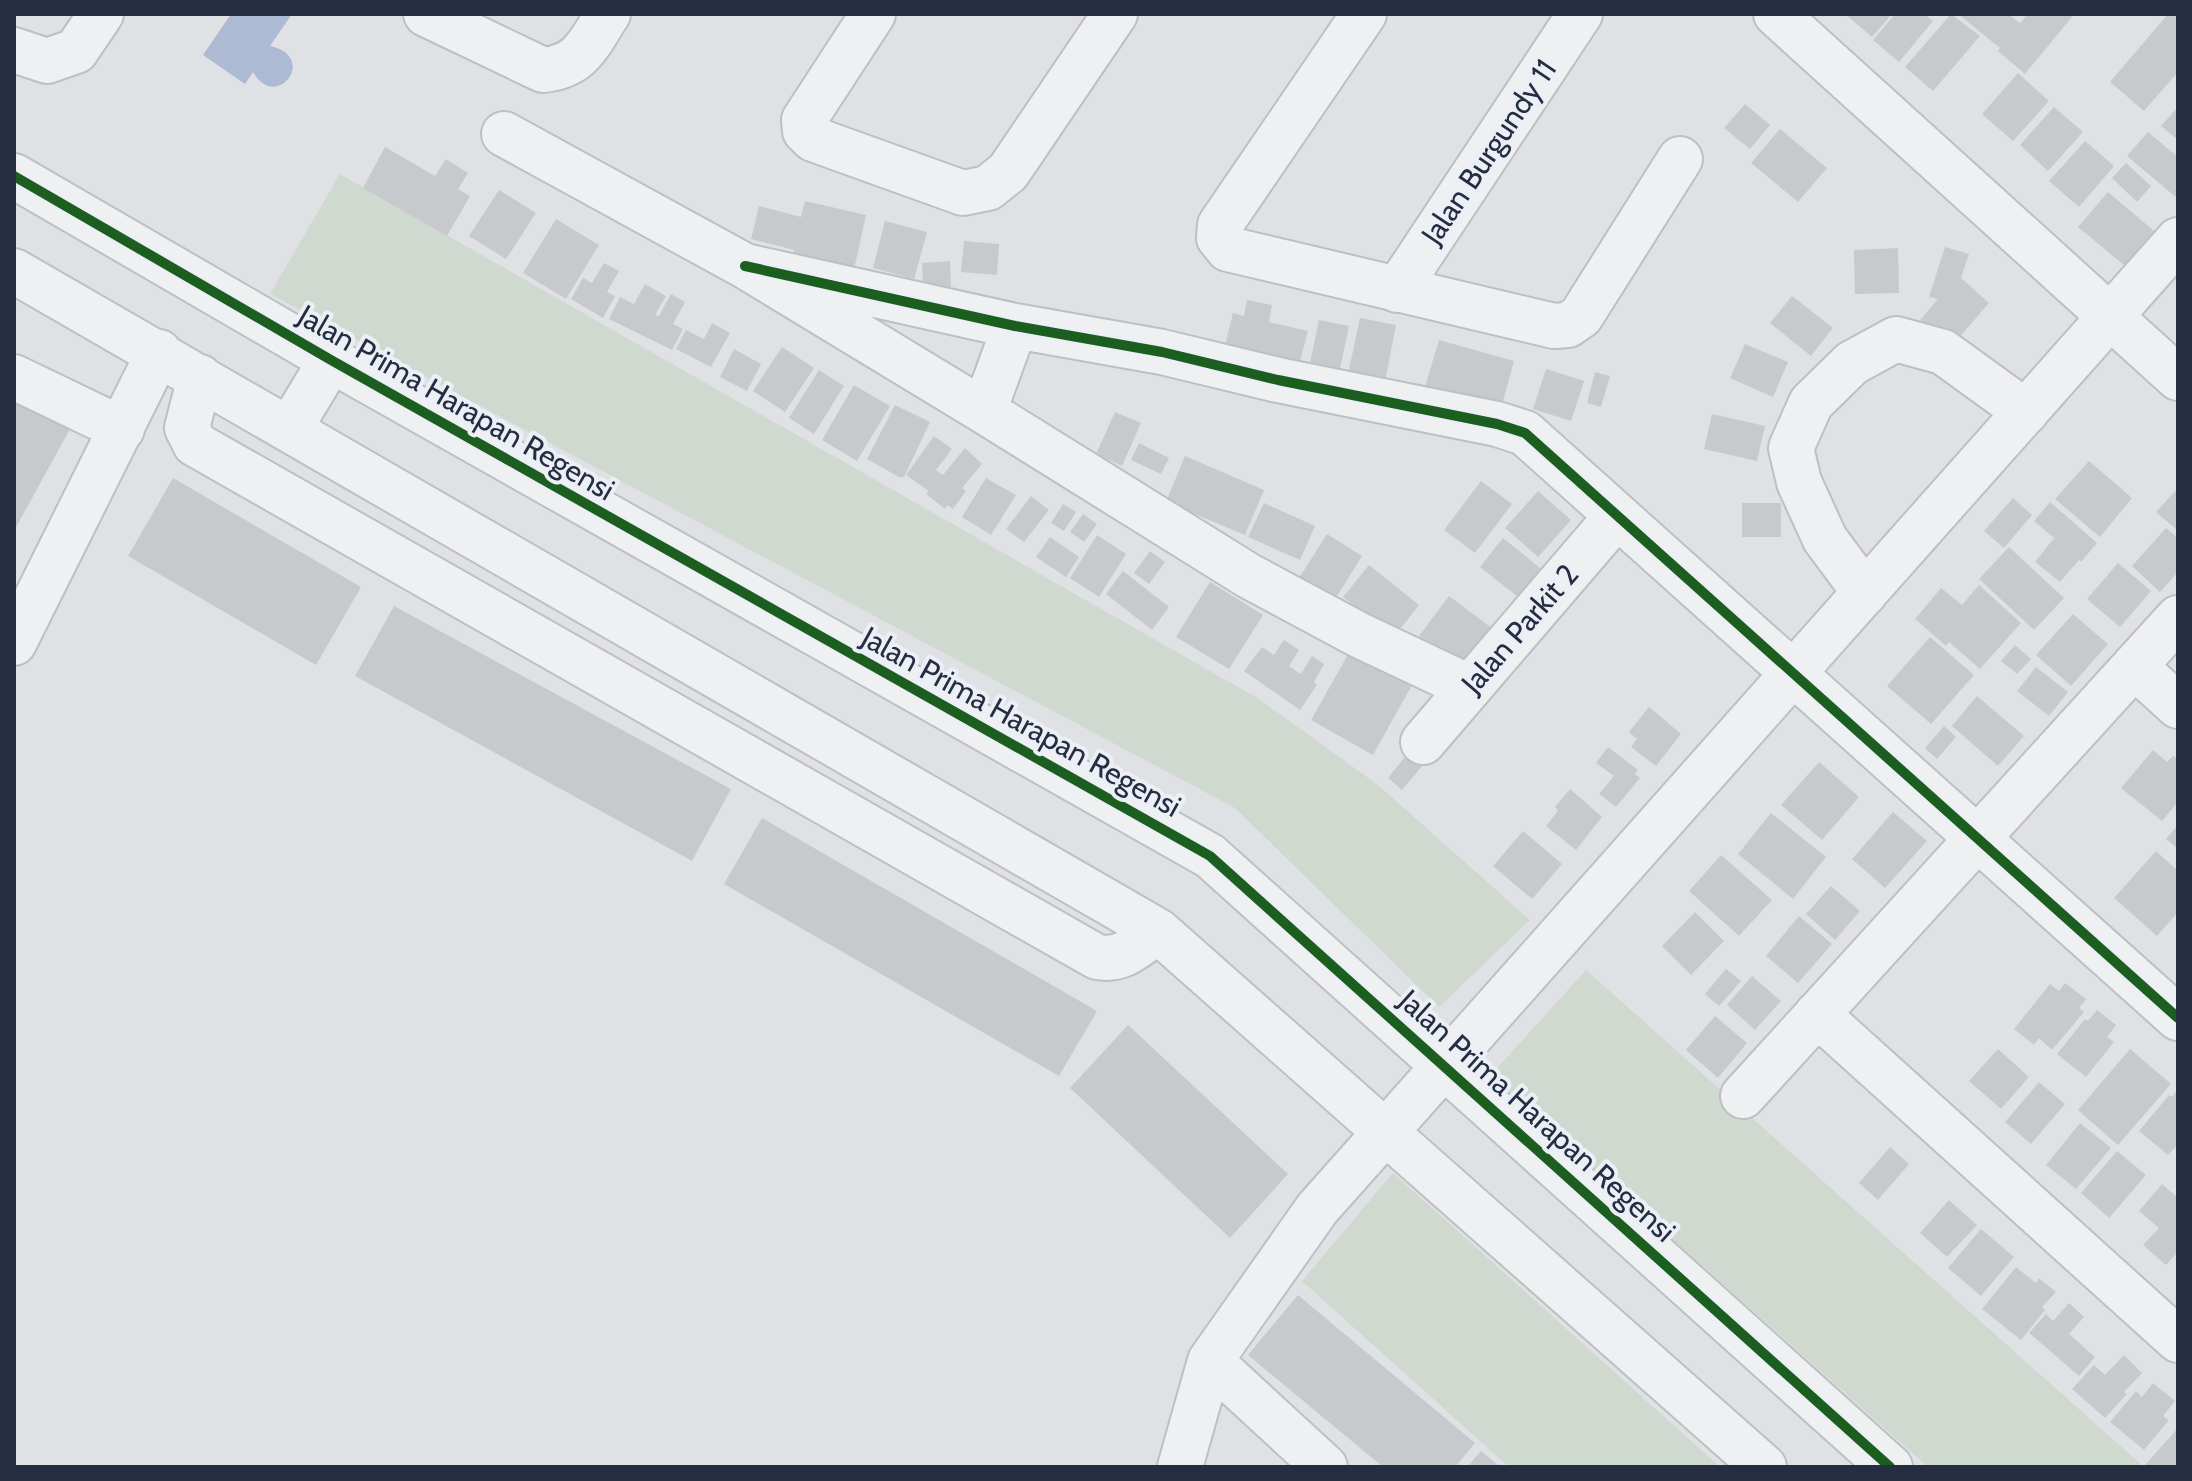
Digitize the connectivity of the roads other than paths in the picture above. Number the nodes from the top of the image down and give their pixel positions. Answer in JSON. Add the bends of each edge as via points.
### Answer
{"nodes":[{"id":1,"x":101,"y":14,"type":"edge"},
{"id":2,"x":426,"y":14,"type":"edge"},
{"id":3,"x":608,"y":14,"type":"edge"},
{"id":4,"x":873,"y":14,"type":"edge"},
{"id":5,"x":1115,"y":14,"type":"edge"},
{"id":6,"x":1364,"y":14,"type":"edge"},
{"id":7,"x":1580,"y":14,"type":"edge"},
{"id":8,"x":1776,"y":14,"type":"edge"},
{"id":9,"x":14,"y":50,"type":"edge"},
{"id":10,"x":504,"y":134,"type":"dead end"},
{"id":11,"x":1680,"y":159,"type":"dead end"},
{"id":12,"x":14,"y":176,"type":"edge"},
{"id":13,"x":2178,"y":240,"type":"edge"},
{"id":14,"x":745,"y":266,"type":"junction"},
{"id":15,"x":14,"y":271,"type":"edge"},
{"id":16,"x":1397,"y":290,"type":"junction"},
{"id":17,"x":2110,"y":317,"type":"junction"},
{"id":18,"x":1015,"y":326,"type":"junction"},
{"id":19,"x":159,"y":352,"type":"junction"},
{"id":20,"x":331,"y":360,"type":"junction"},
{"id":21,"x":14,"y":377,"type":"edge"},
{"id":22,"x":200,"y":377,"type":"junction"},
{"id":23,"x":2178,"y":378,"type":"edge"},
{"id":24,"x":984,"y":411,"type":"junction"},
{"id":25,"x":2026,"y":412,"type":"junction"},
{"id":26,"x":290,"y":428,"type":"junction"},
{"id":27,"x":122,"y":429,"type":"junction"},
{"id":28,"x":1617,"y":516,"type":"junction"},
{"id":29,"x":1865,"y":593,"type":"junction"},
{"id":30,"x":2178,"y":618,"type":"edge"},
{"id":31,"x":14,"y":643,"type":"edge"},
{"id":32,"x":2134,"y":666,"type":"junction"},
{"id":33,"x":1794,"y":673,"type":"junction"},
{"id":34,"x":1469,"y":687,"type":"junction"},
{"id":35,"x":2178,"y":706,"type":"edge"},
{"id":36,"x":772,"y":708,"type":"junction"},
{"id":37,"x":1423,"y":742,"type":"dead end"},
{"id":38,"x":748,"y":760,"type":"junction"},
{"id":39,"x":1978,"y":838,"type":"junction"},
{"id":40,"x":1158,"y":931,"type":"junction"},
{"id":41,"x":1817,"y":1014,"type":"junction"},
{"id":42,"x":2178,"y":1018,"type":"edge"},
{"id":43,"x":1446,"y":1066,"type":"junction"},
{"id":44,"x":1743,"y":1096,"type":"dead end"},
{"id":45,"x":1385,"y":1133,"type":"junction"},
{"id":46,"x":2178,"y":1340,"type":"edge"},
{"id":47,"x":1210,"y":1361,"type":"junction"},
{"id":48,"x":1180,"y":1467,"type":"edge"},
{"id":49,"x":1325,"y":1467,"type":"edge"},
{"id":50,"x":1764,"y":1467,"type":"edge"},
{"id":51,"x":1890,"y":1467,"type":"edge"}],
"edges":[{"from":1,"to":9,"type":"street","via":[[76,51],[47,61]]},
{"from":2,"to":3,"type":"street","via":[[543,70],[562,68],[579,57]]},
{"from":4,"to":5,"type":"street","via":[[804,120],[805,131],[813,139],[963,193],[988,188],[1008,172]]},
{"from":6,"to":16,"type":"street","via":[[1220,225],[1219,238],[1228,249]]},
{"from":7,"to":16,"type":"street","name":"Jalan Burgundy 11"},
{"from":8,"to":17,"type":"street"},
{"from":10,"to":14,"type":"street"},
{"from":11,"to":16,"type":"street","via":[[1581,316],[1568,325]]},
{"from":12,"to":20,"type":"street","name":"Jalan Prima Harapan Regensi"},
{"from":13,"to":17,"type":"street"},
{"from":14,"to":18,"type":"street"},
{"from":14,"to":24,"type":"street"},
{"from":15,"to":19,"type":"street"},
{"from":17,"to":23,"type":"street"},
{"from":17,"to":25,"type":"street"},
{"from":18,"to":24,"type":"street"},
{"from":18,"to":28,"type":"street","via":[[1514,428]]},
{"from":19,"to":22,"type":"street"},
{"from":19,"to":27,"type":"street"},
{"from":20,"to":26,"type":"street"},
{"from":20,"to":43,"type":"street","name":"Jalan Prima Harapan Regensi","via":[[1210,856]]},
{"from":21,"to":27,"type":"street"},
{"from":22,"to":26,"type":"street"},
{"from":22,"to":38,"type":"street","via":[[187,428],[195,444]]},
{"from":24,"to":34,"type":"street","via":[[1249,576]]},
{"from":25,"to":29,"type":"street"},
{"from":25,"to":29,"type":"street","via":[[1943,352],[1896,339],[1852,363],[1811,403],[1791,448],[1799,482],[1825,539]]},
{"from":26,"to":36,"type":"street"},
{"from":27,"to":31,"type":"street"},
{"from":28,"to":33,"type":"street"},
{"from":28,"to":34,"type":"street","name":"Jalan Parkit 2"},
{"from":29,"to":33,"type":"street"},
{"from":30,"to":32,"type":"street"},
{"from":32,"to":35,"type":"street"},
{"from":32,"to":39,"type":"street"},
{"from":33,"to":39,"type":"street"},
{"from":33,"to":43,"type":"street"},
{"from":34,"to":37,"type":"street","name":"Jalan Parkit 2"},
{"from":36,"to":38,"type":"street"},
{"from":36,"to":40,"type":"street"},
{"from":38,"to":40,"type":"street","via":[[1097,957],[1123,956]]},
{"from":39,"to":41,"type":"street"},
{"from":39,"to":42,"type":"street"},
{"from":40,"to":45,"type":"street"},
{"from":41,"to":44,"type":"street"},
{"from":41,"to":46,"type":"street"},
{"from":43,"to":45,"type":"street"},
{"from":43,"to":51,"type":"street","name":"Jalan Prima Harapan Regensi"},
{"from":45,"to":47,"type":"street","via":[[1317,1209]]},
{"from":45,"to":50,"type":"street"},
{"from":47,"to":48,"type":"street"},
{"from":47,"to":49,"type":"street"}]}
